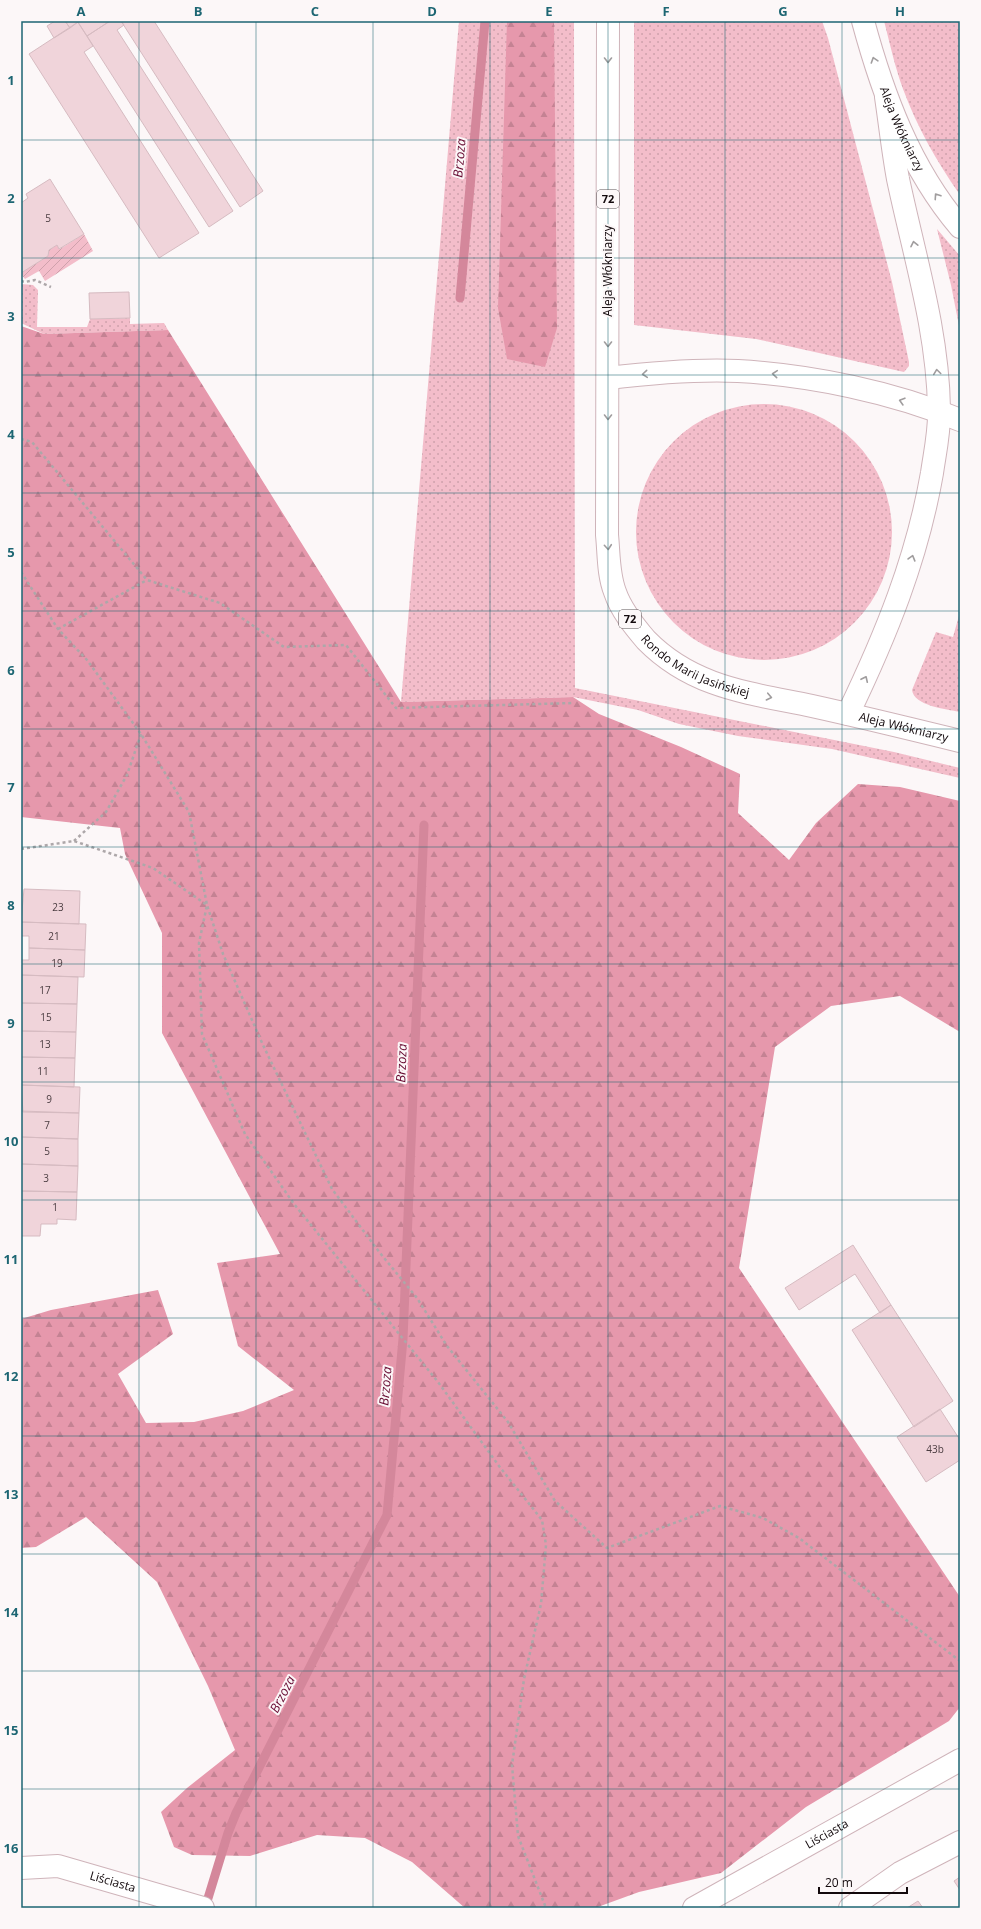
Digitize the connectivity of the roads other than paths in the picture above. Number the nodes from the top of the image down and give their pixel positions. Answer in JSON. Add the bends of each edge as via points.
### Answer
{"nodes":[{"id":1,"x":608,"y":21,"type":"edge"},
{"id":2,"x":863,"y":21,"type":"edge"},
{"id":3,"x":886,"y":97,"type":"junction"},
{"id":4,"x":960,"y":227,"type":"edge"},
{"id":5,"x":608,"y":378,"type":"junction"},
{"id":6,"x":940,"y":411,"type":"junction"},
{"id":7,"x":960,"y":420,"type":"edge"},
{"id":8,"x":848,"y":714,"type":"junction"},
{"id":9,"x":960,"y":740,"type":"edge"},
{"id":10,"x":960,"y":1760,"type":"edge"},
{"id":11,"x":960,"y":1842,"type":"edge"},
{"id":12,"x":21,"y":1868,"type":"edge"},
{"id":13,"x":203,"y":1908,"type":"edge"},
{"id":14,"x":694,"y":1908,"type":"edge"},
{"id":15,"x":850,"y":1908,"type":"edge"}],
"edges":[{"from":1,"to":5,"type":"main road","name":"Aleja Włókniarzy","number":"72","one_way":true},
{"from":3,"to":2,"type":"main road","name":"Aleja Włókniarzy","one_way":true},
{"from":4,"to":3,"type":"main road","name":"Aleja Włókniarzy","one_way":true,"via":[[919,166]]},
{"from":6,"to":3,"type":"main road","one_way":true,"via":[[934,348],[898,178]]},
{"from":6,"to":5,"type":"main road","one_way":true,"via":[[820,381],[783,375],[738,371],[672,372]]},
{"from":5,"to":8,"type":"main road","name":"Rondo Marii Jasińskiej","number":"72","one_way":true,"via":[[607,535],[610,567],[615,592],[633,624],[665,657],[703,680]]},
{"from":6,"to":7,"type":"main road"},
{"from":8,"to":6,"type":"main road","one_way":true,"via":[[884,637],[912,558],[928,496]]},
{"from":8,"to":9,"type":"main road","name":"Aleja Włókniarzy","number":"72"},
{"from":10,"to":14,"type":"main road","name":"Liściasta"},
{"from":11,"to":15,"type":"main road","via":[[900,1873]]},
{"from":12,"to":13,"type":"main road","name":"Liściasta","via":[[58,1866]]}]}
